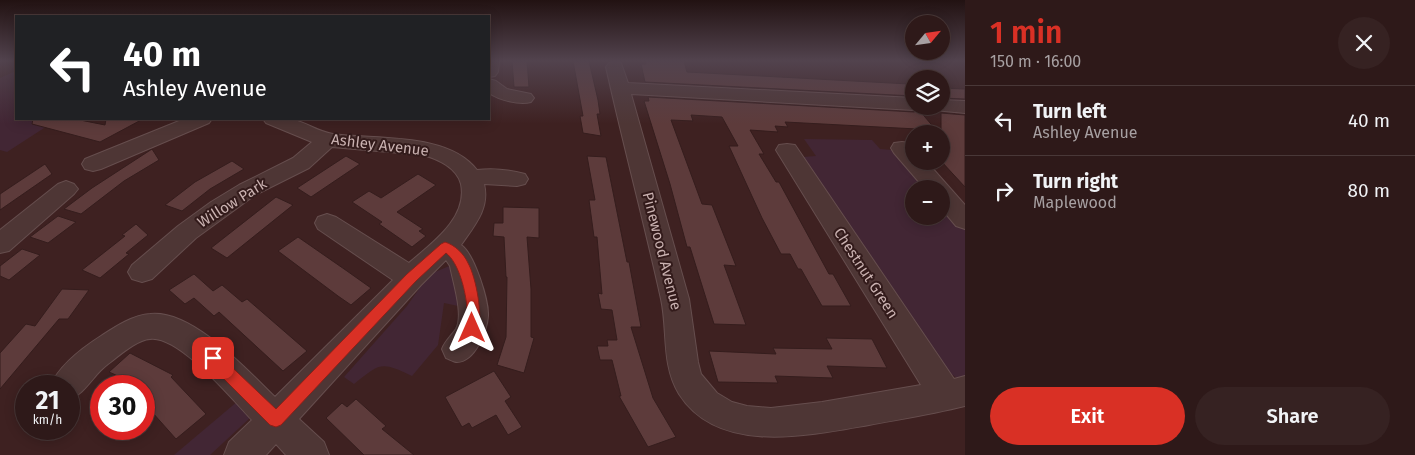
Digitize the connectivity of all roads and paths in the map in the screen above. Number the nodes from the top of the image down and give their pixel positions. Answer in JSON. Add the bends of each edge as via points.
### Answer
{"nodes":[{"id":1,"x":618,"y":82,"type":"edge"},
{"id":2,"x":675,"y":82,"type":"edge"},
{"id":3,"x":490,"y":86,"type":"edge"},
{"id":4,"x":524,"y":98,"type":"dead end"},
{"id":5,"x":905,"y":103,"type":"edge"},
{"id":6,"x":950,"y":106,"type":"edge"},
{"id":7,"x":965,"y":107,"type":"edge"},
{"id":8,"x":199,"y":120,"type":"edge"},
{"id":9,"x":280,"y":120,"type":"edge"},
{"id":10,"x":327,"y":140,"type":"junction"},
{"id":11,"x":902,"y":148,"type":"dead end"},
{"id":12,"x":787,"y":150,"type":"dead end"},
{"id":13,"x":93,"y":164,"type":"dead end"},
{"id":14,"x":471,"y":178,"type":"junction"},
{"id":15,"x":517,"y":179,"type":"dead end"},
{"id":16,"x":930,"y":180,"type":"edge"},
{"id":17,"x":66,"y":189,"type":"dead end"},
{"id":18,"x":950,"y":203,"type":"edge"},
{"id":19,"x":965,"y":220,"type":"edge"},
{"id":20,"x":327,"y":223,"type":"dead end"},
{"id":21,"x":0,"y":244,"type":"edge"},
{"id":22,"x":445,"y":247,"type":"junction"},
{"id":23,"x":142,"y":272,"type":"dead end"},
{"id":24,"x":411,"y":278,"type":"junction"},
{"id":25,"x":457,"y":349,"type":"dead end"},
{"id":26,"x":77,"y":375,"type":"edge"},
{"id":27,"x":956,"y":393,"type":"edge"},
{"id":28,"x":276,"y":419,"type":"junction"},
{"id":29,"x":242,"y":455,"type":"edge"},
{"id":30,"x":311,"y":455,"type":"edge"}],
"edges":[{"from":1,"to":27,"type":"street","name":"Pinewood Avenue","via":[[676,304],[681,361],[691,386],[699,396],[728,416],[764,424],[801,422]]},
{"from":2,"to":5,"type":"street","name":"Pinewood Avenue"},
{"from":3,"to":4,"type":"street","via":[[501,93]]},
{"from":6,"to":7,"type":"street"},
{"from":8,"to":13,"type":"street"},
{"from":9,"to":10,"type":"street","name":"Ashley Avenue"},
{"from":10,"to":14,"type":"street","name":"Ashley Avenue","via":[[434,151],[458,162]]},
{"from":10,"to":23,"type":"street","name":"Willow Park","via":[[301,162],[224,205],[187,232]]},
{"from":11,"to":16,"type":"street"},
{"from":12,"to":27,"type":"street","name":"Chestnut Green"},
{"from":14,"to":15,"type":"street"},
{"from":14,"to":22,"type":"street","via":[[475,195],[472,208]]},
{"from":17,"to":21,"type":"street"},
{"from":18,"to":19,"type":"street"},
{"from":20,"to":24,"type":"street"},
{"from":22,"to":24,"type":"street"},
{"from":22,"to":25,"type":"street","via":[[456,254],[463,265],[474,315],[470,334]]},
{"from":24,"to":28,"type":"street"},
{"from":26,"to":28,"type":"street","via":[[95,356],[119,340],[140,329],[158,326],[175,331],[200,347]]},
{"from":28,"to":29,"type":"street"},
{"from":28,"to":30,"type":"street"}]}
